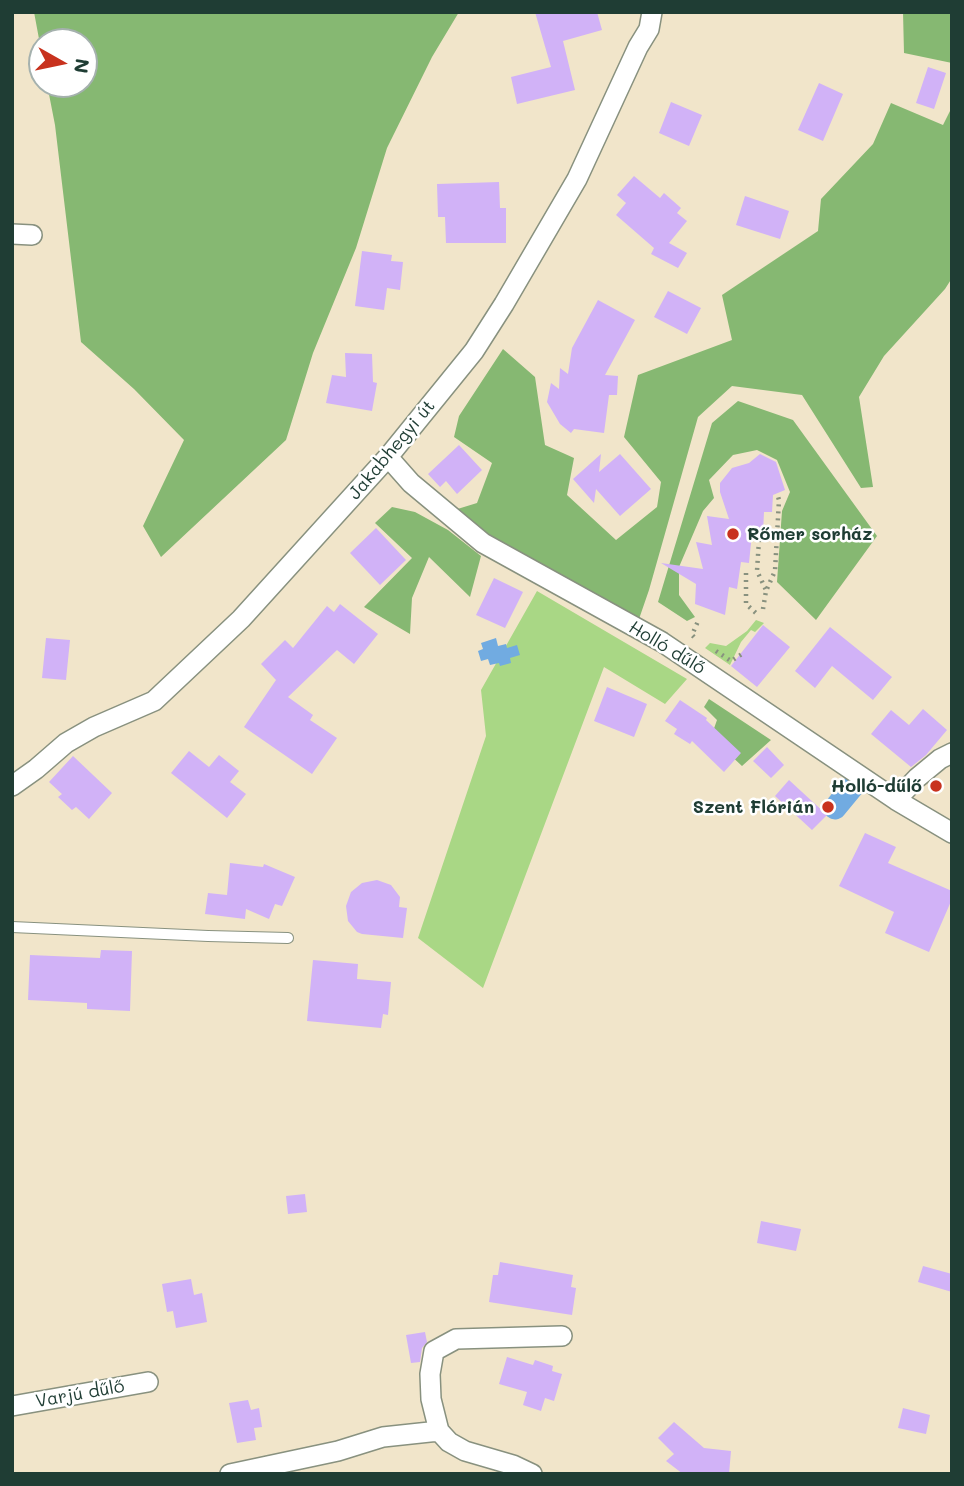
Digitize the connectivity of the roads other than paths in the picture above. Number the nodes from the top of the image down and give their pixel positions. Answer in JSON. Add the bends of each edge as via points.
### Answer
{"nodes":[{"id":1,"x":652,"y":12,"type":"edge"},
{"id":2,"x":12,"y":234,"type":"edge"},
{"id":3,"x":32,"y":235,"type":"dead end"},
{"id":4,"x":388,"y":457,"type":"junction"},
{"id":5,"x":952,"y":753,"type":"edge"},
{"id":6,"x":12,"y":786,"type":"edge"},
{"id":7,"x":896,"y":800,"type":"junction"},
{"id":8,"x":952,"y":833,"type":"edge"},
{"id":9,"x":12,"y":927,"type":"edge"},
{"id":10,"x":288,"y":938,"type":"dead end"},
{"id":11,"x":562,"y":1336,"type":"dead end"},
{"id":12,"x":148,"y":1382,"type":"dead end"},
{"id":13,"x":12,"y":1406,"type":"edge"},
{"id":14,"x":439,"y":1431,"type":"junction"},
{"id":15,"x":230,"y":1474,"type":"edge"},
{"id":16,"x":532,"y":1474,"type":"edge"}],
"edges":[{"from":1,"to":4,"type":"street","name":"Jakabhegyi út","via":[[649,29],[577,179],[504,304],[474,351]]},
{"from":2,"to":3,"type":"street"},
{"from":4,"to":6,"type":"street","name":"Jakabhegyi út","via":[[242,619],[154,702],[66,743]]},
{"from":4,"to":7,"type":"street","name":"Holló dűlő","via":[[411,484],[482,543],[670,647]]},
{"from":5,"to":7,"type":"street"},
{"from":7,"to":8,"type":"street","name":"Holló dűlő"},
{"from":9,"to":10,"type":"lane"},
{"from":11,"to":14,"type":"street","via":[[456,1339],[434,1352],[431,1399]]},
{"from":12,"to":13,"type":"street","name":"Varjú dűlő"},
{"from":14,"to":15,"type":"street","via":[[383,1437]]},
{"from":14,"to":16,"type":"street","via":[[465,1451]]}]}
